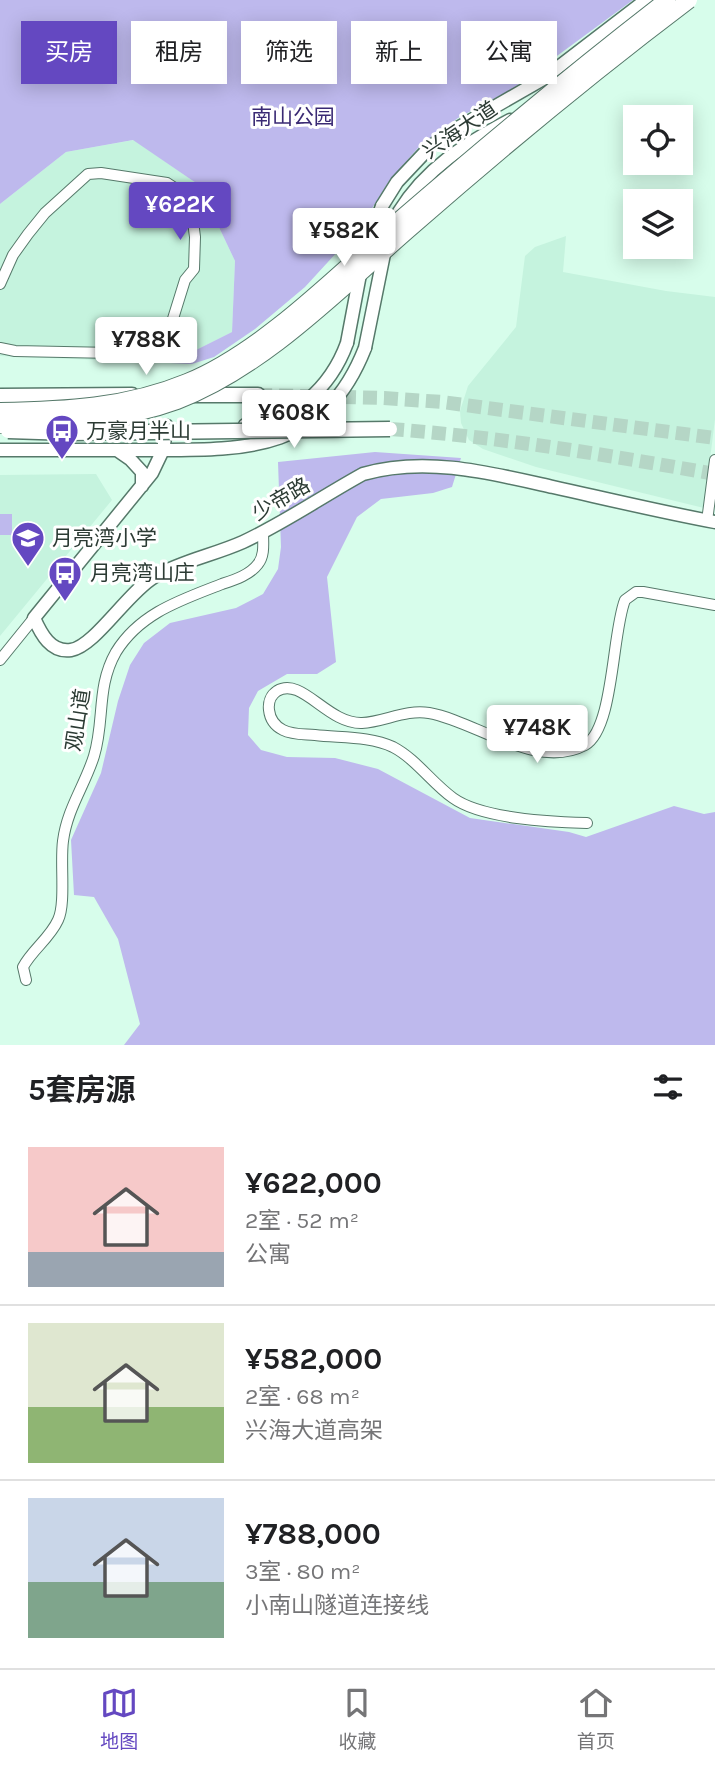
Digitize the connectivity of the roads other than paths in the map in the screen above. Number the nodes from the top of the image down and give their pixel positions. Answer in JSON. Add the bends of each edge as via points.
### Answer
{"nodes":[{"id":1,"x":646,"y":0,"type":"edge"},
{"id":2,"x":667,"y":0,"type":"edge"},
{"id":3,"x":689,"y":0,"type":"edge"},
{"id":4,"x":698,"y":0,"type":"edge"},
{"id":5,"x":0,"y":284,"type":"edge"},
{"id":6,"x":0,"y":348,"type":"edge"},
{"id":7,"x":258,"y":395,"type":"tunnel mouth"},
{"id":8,"x":0,"y":396,"type":"edge"},
{"id":9,"x":0,"y":411,"type":"edge"},
{"id":10,"x":0,"y":424,"type":"edge"},
{"id":11,"x":167,"y":426,"type":"junction"},
{"id":12,"x":390,"y":429,"type":"tunnel mouth"},
{"id":13,"x":0,"y":430,"type":"edge"},
{"id":14,"x":0,"y":450,"type":"edge"},
{"id":15,"x":117,"y":450,"type":"junction"},
{"id":16,"x":163,"y":450,"type":"junction"},
{"id":17,"x":715,"y":460,"type":"edge"},
{"id":18,"x":142,"y":486,"type":"junction"},
{"id":19,"x":711,"y":522,"type":"edge"},
{"id":20,"x":263,"y":532,"type":"junction"},
{"id":21,"x":715,"y":605,"type":"edge"},
{"id":22,"x":34,"y":618,"type":"junction"},
{"id":23,"x":1,"y":661,"type":"edge"},
{"id":24,"x":587,"y":823,"type":"dead end"},
{"id":25,"x":26,"y":981,"type":"dead end"}],
"edges":[{"from":1,"to":11,"type":"street","name":"兴海大道","bridge":true,"via":[[543,79],[449,133],[397,182],[382,206],[363,261],[347,343],[310,398],[271,421]]},
{"from":2,"to":9,"type":"main road","bridge":true,"via":[[232,359],[191,381],[125,402]]},
{"from":3,"to":10,"type":"main road","bridge":true,"via":[[472,175],[274,345],[234,373],[194,394],[136,413],[76,422]]},
{"from":4,"to":16,"type":"street","name":"兴海大道","bridge":true,"via":[[560,93],[452,154],[424,178],[399,212],[380,266],[365,348],[353,376],[335,400],[307,424],[269,442],[236,449]]},
{"from":5,"to":6,"type":"street","via":[[28,234],[88,174],[167,183],[190,198],[194,270],[185,280],[162,354]]},
{"from":7,"to":8,"type":"main road"},
{"from":10,"to":11,"type":"street","name":"兴海大道"},
{"from":11,"to":16,"type":"street"},
{"from":12,"to":13,"type":"main road","bridge":true},
{"from":14,"to":15,"type":"street","name":"兴海大道"},
{"from":15,"to":16,"type":"street","name":"兴海大道"},
{"from":15,"to":18,"type":"street","via":[[142,472]]},
{"from":16,"to":18,"type":"street"},
{"from":17,"to":19,"type":"street"},
{"from":18,"to":22,"type":"street"},
{"from":19,"to":20,"type":"street","name":"少帝路","via":[[492,474],[411,465],[363,474]]},
{"from":20,"to":22,"type":"street","name":"少帝路","via":[[153,577],[81,647],[65,650],[53,646]]},
{"from":20,"to":25,"type":"street","name":"观山道","via":[[263,551],[254,568],[151,615],[117,651],[104,680],[93,758],[66,823],[61,911],[23,967]]},
{"from":21,"to":24,"type":"street","via":[[643,592],[625,600],[603,720],[589,743],[570,751],[555,753],[498,740],[431,713],[355,723],[334,717],[295,690],[284,689],[271,698],[271,717],[282,729],[390,746],[466,807]]},
{"from":22,"to":23,"type":"street"}]}
